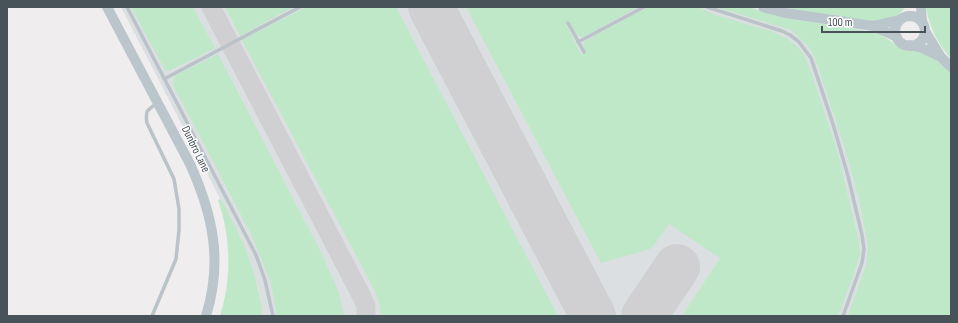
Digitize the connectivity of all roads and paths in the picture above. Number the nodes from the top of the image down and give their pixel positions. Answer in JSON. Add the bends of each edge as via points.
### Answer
{"nodes":[{"id":1,"x":107,"y":7,"type":"edge"},
{"id":2,"x":127,"y":7,"type":"edge"},
{"id":3,"x":300,"y":7,"type":"edge"},
{"id":4,"x":644,"y":7,"type":"edge"},
{"id":5,"x":707,"y":7,"type":"edge"},
{"id":6,"x":763,"y":7,"type":"edge"},
{"id":7,"x":911,"y":7,"type":"edge"},
{"id":8,"x":921,"y":7,"type":"edge"},
{"id":9,"x":903,"y":18,"type":"junction"},
{"id":10,"x":568,"y":23,"type":"dead end"},
{"id":11,"x":873,"y":26,"type":"junction"},
{"id":12,"x":923,"y":27,"type":"junction"},
{"id":13,"x":897,"y":37,"type":"junction"},
{"id":14,"x":578,"y":42,"type":"junction"},
{"id":15,"x":908,"y":45,"type":"junction"},
{"id":16,"x":584,"y":52,"type":"dead end"},
{"id":17,"x":941,"y":57,"type":"junction"},
{"id":18,"x":951,"y":67,"type":"edge"},
{"id":19,"x":164,"y":79,"type":"junction"},
{"id":20,"x":158,"y":102,"type":"junction"},
{"id":21,"x":152,"y":316,"type":"edge"},
{"id":22,"x":206,"y":316,"type":"edge"},
{"id":23,"x":273,"y":316,"type":"edge"},
{"id":24,"x":843,"y":316,"type":"edge"}],
"edges":[{"from":1,"to":20,"type":"main road","name":"Dunbro Lane"},
{"from":2,"to":19,"type":"lane"},
{"from":3,"to":19,"type":"lane"},
{"from":4,"to":14,"type":"lane"},
{"from":5,"to":24,"type":"lane","via":[[786,33],[799,42],[811,58],[842,153],[864,249],[862,263]]},
{"from":6,"to":11,"type":"main road","via":[[785,13]]},
{"from":7,"to":9,"type":"main road"},
{"from":8,"to":12,"type":"main road"},
{"from":9,"to":11,"type":"main road"},
{"from":9,"to":12,"type":"main road","via":[[915,17]]},
{"from":9,"to":13,"type":"main road","via":[[896,27]]},
{"from":10,"to":14,"type":"lane"},
{"from":11,"to":13,"type":"main road"},
{"from":12,"to":15,"type":"main road","via":[[921,40]]},
{"from":12,"to":17,"type":"main road"},
{"from":13,"to":15,"type":"main road"},
{"from":14,"to":16,"type":"lane"},
{"from":15,"to":17,"type":"main road"},
{"from":17,"to":18,"type":"main road"},
{"from":19,"to":23,"type":"lane","via":[[256,255]]},
{"from":20,"to":21,"type":"lane","via":[[148,109],[146,115],[174,179],[180,209],[176,259]]},
{"from":20,"to":22,"type":"main road","name":"Dunbro Lane","via":[[190,164],[209,212],[214,239],[215,271]]}]}
